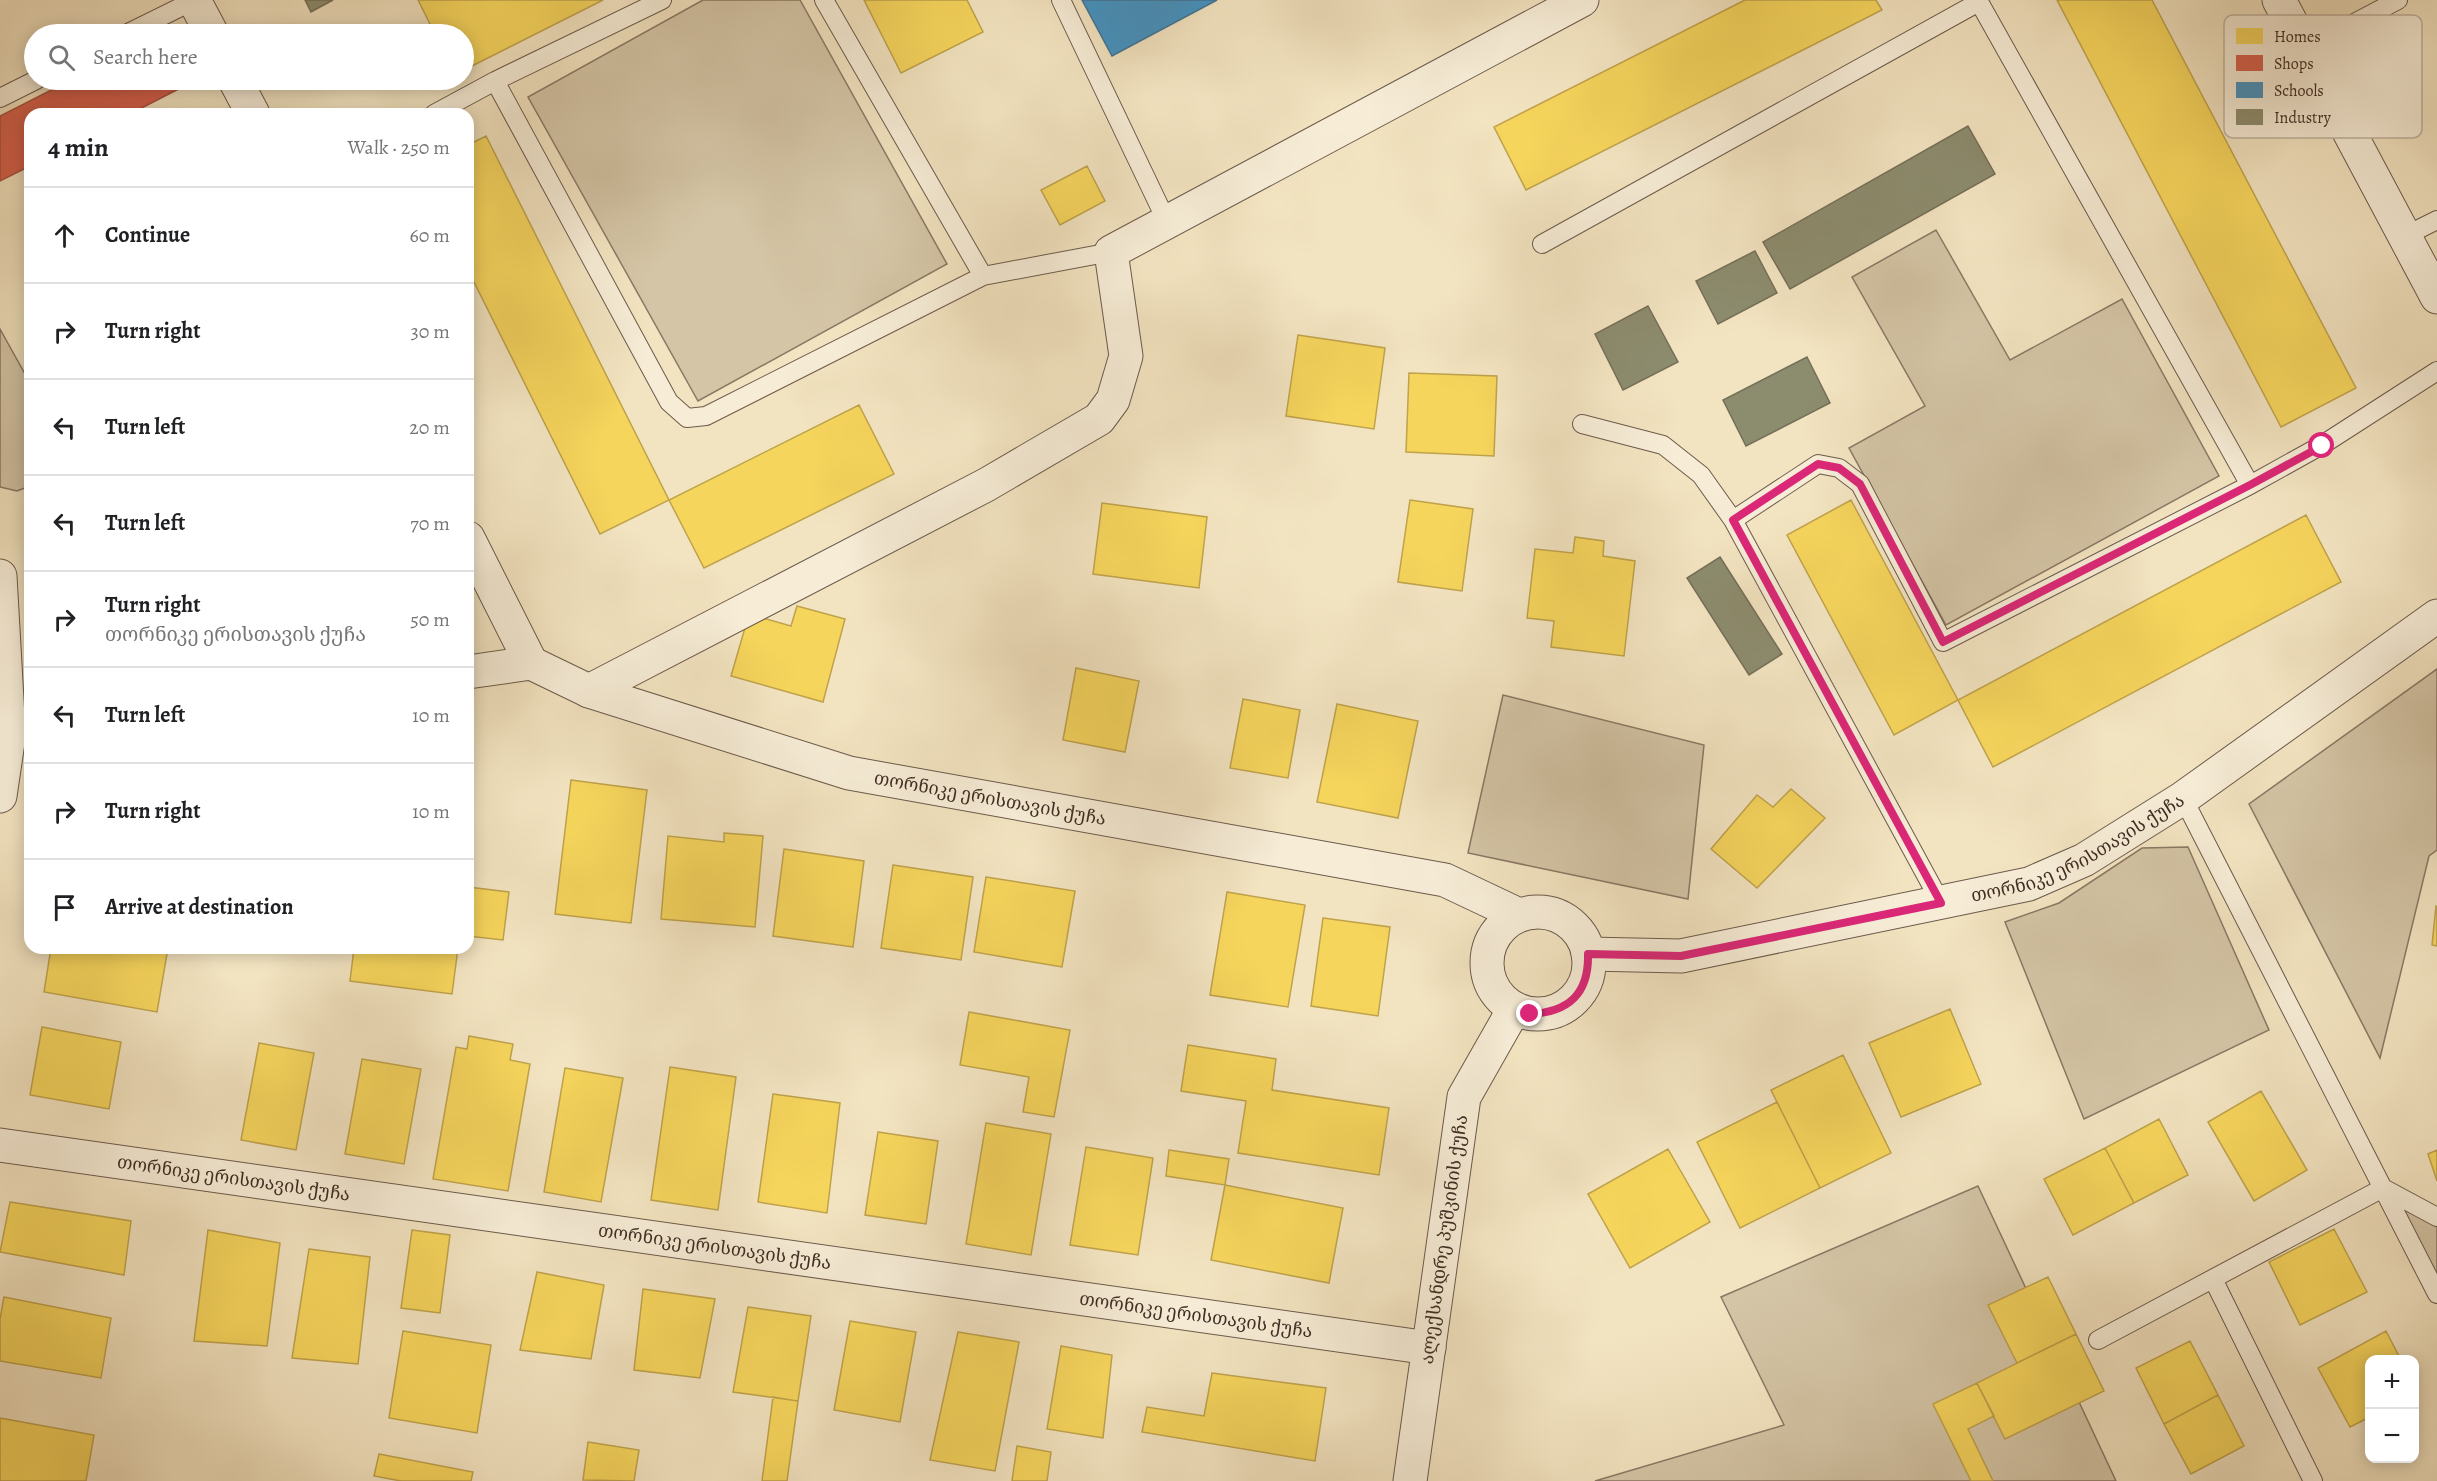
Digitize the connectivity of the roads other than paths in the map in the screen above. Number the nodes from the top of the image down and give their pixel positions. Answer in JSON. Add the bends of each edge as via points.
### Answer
{"nodes":[{"id":1,"x":195,"y":0,"type":"edge"},
{"id":2,"x":662,"y":0,"type":"edge"},
{"id":3,"x":824,"y":0,"type":"edge"},
{"id":4,"x":1060,"y":0,"type":"edge"},
{"id":5,"x":1582,"y":0,"type":"edge"},
{"id":6,"x":2279,"y":0,"type":"edge"},
{"id":7,"x":2398,"y":0,"type":"edge"},
{"id":8,"x":1979,"y":1,"type":"edge"},
{"id":9,"x":2287,"y":15,"type":"edge"},
{"id":10,"x":2370,"y":15,"type":"edge"},
{"id":11,"x":146,"y":24,"type":"edge"},
{"id":12,"x":207,"y":24,"type":"edge"},
{"id":13,"x":495,"y":81,"type":"junction"},
{"id":14,"x":24,"y":86,"type":"edge"},
{"id":15,"x":240,"y":90,"type":"edge"},
{"id":16,"x":0,"y":98,"type":"edge"},
{"id":17,"x":249,"y":108,"type":"edge"},
{"id":18,"x":445,"y":108,"type":"edge"},
{"id":19,"x":2352,"y":138,"type":"edge"},
{"id":20,"x":2437,"y":219,"type":"edge"},
{"id":21,"x":1167,"y":222,"type":"junction"},
{"id":22,"x":2404,"y":236,"type":"junction"},
{"id":23,"x":1542,"y":244,"type":"dead end"},
{"id":24,"x":1111,"y":252,"type":"junction"},
{"id":25,"x":983,"y":276,"type":"junction"},
{"id":26,"x":2437,"y":297,"type":"edge"},
{"id":27,"x":2437,"y":371,"type":"edge"},
{"id":28,"x":1582,"y":424,"type":"dead end"},
{"id":29,"x":2250,"y":485,"type":"junction"},
{"id":30,"x":1733,"y":520,"type":"junction"},
{"id":31,"x":474,"y":550,"type":"edge"},
{"id":32,"x":0,"y":576,"type":"edge"},
{"id":33,"x":2435,"y":620,"type":"edge"},
{"id":34,"x":531,"y":663,"type":"junction"},
{"id":35,"x":474,"y":671,"type":"edge"},
{"id":36,"x":589,"y":691,"type":"junction"},
{"id":37,"x":20,"y":733,"type":"edge"},
{"id":38,"x":0,"y":795,"type":"edge"},
{"id":39,"x":2183,"y":798,"type":"junction"},
{"id":40,"x":1941,"y":903,"type":"junction"},
{"id":41,"x":1519,"y":915,"type":"junction"},
{"id":42,"x":1588,"y":954,"type":"junction"},
{"id":43,"x":1515,"y":1009,"type":"junction"},
{"id":44,"x":0,"y":1145,"type":"edge"},
{"id":45,"x":2383,"y":1188,"type":"junction"},
{"id":46,"x":2437,"y":1216,"type":"edge"},
{"id":47,"x":2212,"y":1279,"type":"junction"},
{"id":48,"x":2437,"y":1294,"type":"edge"},
{"id":49,"x":2098,"y":1340,"type":"dead end"},
{"id":50,"x":1429,"y":1348,"type":"junction"},
{"id":51,"x":1410,"y":1481,"type":"edge"},
{"id":52,"x":2313,"y":1481,"type":"edge"}],
"edges":[{"from":1,"to":11,"type":"lane"},
{"from":1,"to":12,"type":"street"},
{"from":2,"to":13,"type":"lane"},
{"from":3,"to":25,"type":"lane"},
{"from":4,"to":21,"type":"lane"},
{"from":5,"to":21,"type":"street"},
{"from":6,"to":9,"type":"street"},
{"from":7,"to":10,"type":"lane"},
{"from":8,"to":23,"type":"lane"},
{"from":8,"to":29,"type":"lane"},
{"from":13,"to":18,"type":"lane"},
{"from":13,"to":25,"type":"lane","via":[[669,402],[687,418],[706,416]]},
{"from":14,"to":16,"type":"lane"},
{"from":15,"to":17,"type":"street"},
{"from":19,"to":22,"type":"street"},
{"from":20,"to":22,"type":"lane"},
{"from":21,"to":24,"type":"street"},
{"from":22,"to":26,"type":"street"},
{"from":24,"to":25,"type":"lane"},
{"from":24,"to":36,"type":"street","via":[[1126,356],[1113,400],[1099,419],[986,485]]},
{"from":27,"to":29,"type":"lane","via":[[2322,446]]},
{"from":28,"to":30,"type":"lane","via":[[1663,445],[1701,475]]},
{"from":29,"to":30,"type":"lane","via":[[1943,642],[1860,484],[1839,468],[1818,464]]},
{"from":30,"to":40,"type":"lane"},
{"from":31,"to":34,"type":"street"},
{"from":32,"to":37,"type":"street"},
{"from":33,"to":39,"type":"street","name":"თორნიკე ერისთავის ქუჩა"},
{"from":34,"to":35,"type":"street"},
{"from":34,"to":36,"type":"street","name":"თორნიკე ერისთავის ქუჩა"},
{"from":36,"to":41,"type":"street","name":"თორნიკე ერისთავის ქუჩა","via":[[849,773],[1445,880]]},
{"from":37,"to":38,"type":"street"},
{"from":39,"to":40,"type":"street","name":"თორნიკე ერისთავის ქუჩა","via":[[2084,860],[2029,884]]},
{"from":39,"to":45,"type":"lane"},
{"from":40,"to":42,"type":"street","name":"თორნიკე ერისთავის ქუჩა","via":[[1681,956]]},
{"from":41,"to":42,"type":"street","via":[[1533,911],[1563,918],[1575,927]]},
{"from":41,"to":43,"type":"street","via":[[1504,924],[1487,952],[1492,984],[1501,999]]},
{"from":42,"to":43,"type":"street","via":[[1584,985],[1575,999],[1546,1013],[1530,1014]]},
{"from":43,"to":50,"type":"street","name":"ალექსანდრე პუშკინის ქუჩა","via":[[1464,1097]]},
{"from":44,"to":50,"type":"street","name":"თორნიკე ერისთავის ქუჩა"},
{"from":45,"to":46,"type":"lane"},
{"from":45,"to":47,"type":"lane"},
{"from":45,"to":48,"type":"lane"},
{"from":47,"to":49,"type":"lane"},
{"from":47,"to":52,"type":"lane"},
{"from":50,"to":51,"type":"street","name":"ალექსანდრე პუშკინის ქუჩა"}]}
